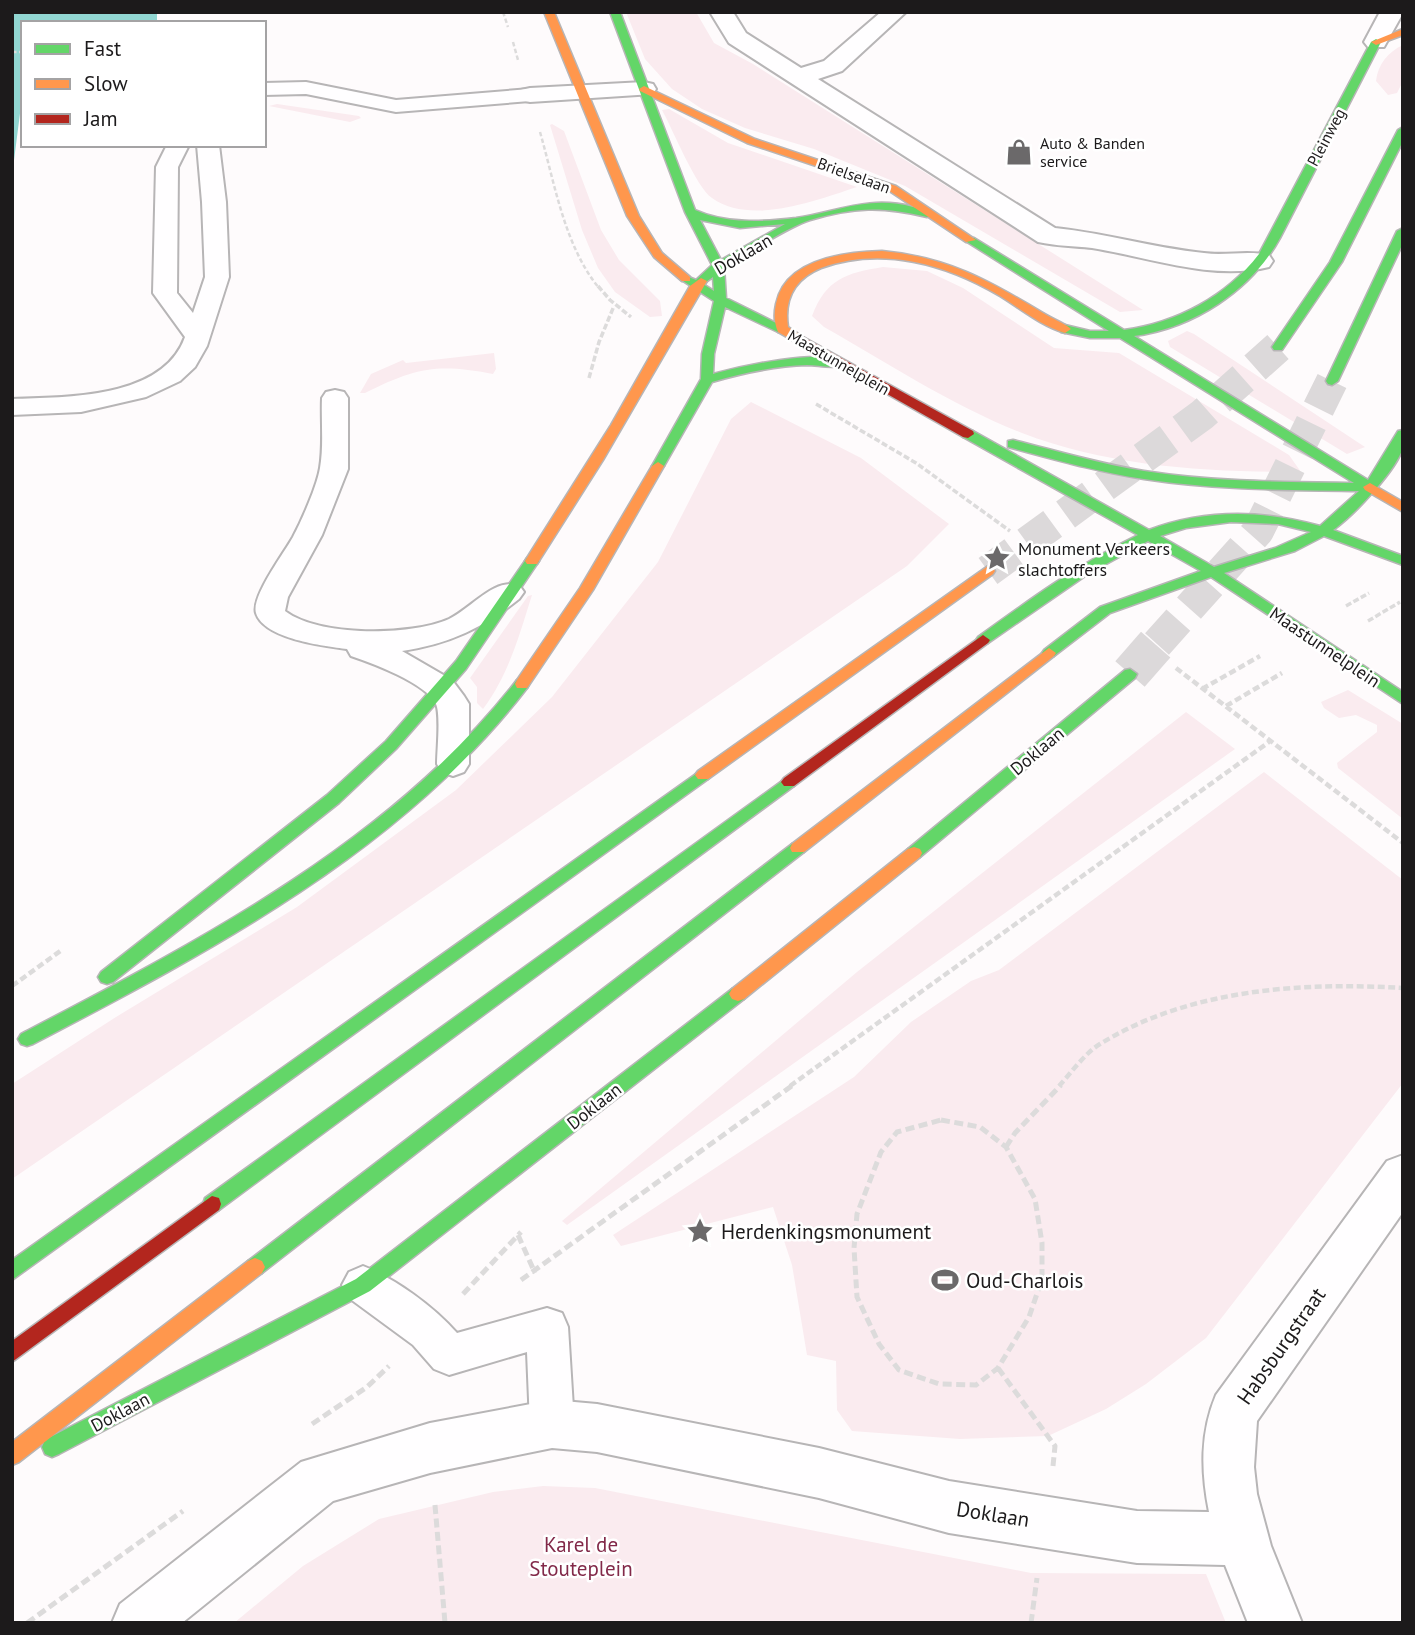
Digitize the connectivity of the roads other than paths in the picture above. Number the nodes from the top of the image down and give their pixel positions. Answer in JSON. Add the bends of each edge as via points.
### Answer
{"nodes":[{"id":1,"x":549,"y":12,"type":"edge"},
{"id":2,"x":615,"y":12,"type":"edge"},
{"id":3,"x":721,"y":12,"type":"edge"},
{"id":4,"x":895,"y":12,"type":"edge"},
{"id":5,"x":1392,"y":12,"type":"edge"},
{"id":6,"x":1403,"y":32,"type":"edge"},
{"id":7,"x":1376,"y":42,"type":"junction"},
{"id":8,"x":798,"y":78,"type":"junction"},
{"id":9,"x":266,"y":89,"type":"edge"},
{"id":10,"x":644,"y":89,"type":"junction"},
{"id":11,"x":583,"y":92,"type":"junction"},
{"id":12,"x":530,"y":95,"type":"joint"},
{"id":13,"x":1403,"y":130,"type":"edge"},
{"id":14,"x":177,"y":147,"type":"edge"},
{"id":15,"x":208,"y":147,"type":"edge"},
{"id":16,"x":691,"y":212,"type":"junction"},
{"id":17,"x":927,"y":214,"type":"junction"},
{"id":18,"x":804,"y":218,"type":"junction"},
{"id":19,"x":1403,"y":230,"type":"edge"},
{"id":20,"x":1259,"y":261,"type":"junction"},
{"id":21,"x":718,"y":266,"type":"junction"},
{"id":22,"x":696,"y":285,"type":"junction"},
{"id":23,"x":720,"y":301,"type":"junction"},
{"id":24,"x":782,"y":329,"type":"junction"},
{"id":25,"x":1120,"y":334,"type":"junction"},
{"id":26,"x":197,"y":336,"type":"junction"},
{"id":27,"x":1278,"y":347,"type":"tunnel mouth"},
{"id":28,"x":839,"y":363,"type":"junction"},
{"id":29,"x":707,"y":379,"type":"junction"},
{"id":30,"x":1332,"y":381,"type":"tunnel mouth"},
{"id":31,"x":335,"y":398,"type":"dead end"},
{"id":32,"x":12,"y":407,"type":"edge"},
{"id":33,"x":950,"y":425,"type":"junction"},
{"id":34,"x":1403,"y":435,"type":"edge"},
{"id":35,"x":1370,"y":488,"type":"junction"},
{"id":36,"x":1403,"y":508,"type":"edge"},
{"id":37,"x":1324,"y":531,"type":"junction"},
{"id":38,"x":1146,"y":536,"type":"junction"},
{"id":39,"x":1403,"y":561,"type":"edge"},
{"id":40,"x":988,"y":571,"type":"tunnel mouth"},
{"id":41,"x":1213,"y":572,"type":"junction"},
{"id":42,"x":513,"y":588,"type":"junction"},
{"id":43,"x":344,"y":640,"type":"junction"},
{"id":44,"x":1130,"y":674,"type":"tunnel mouth"},
{"id":45,"x":441,"y":688,"type":"junction"},
{"id":46,"x":1403,"y":699,"type":"edge"},
{"id":47,"x":453,"y":764,"type":"junction"},
{"id":48,"x":27,"y":1039,"type":"junction"},
{"id":49,"x":12,"y":1050,"type":"edge"},
{"id":50,"x":1403,"y":1175,"type":"edge"},
{"id":51,"x":12,"y":1271,"type":"edge"},
{"id":52,"x":363,"y":1285,"type":"junction"},
{"id":53,"x":12,"y":1353,"type":"edge"},
{"id":54,"x":552,"y":1424,"type":"junction"},
{"id":55,"x":12,"y":1455,"type":"edge"},
{"id":56,"x":12,"y":1468,"type":"edge"},
{"id":57,"x":1240,"y":1539,"type":"junction"},
{"id":58,"x":139,"y":1623,"type":"edge"},
{"id":59,"x":1275,"y":1623,"type":"edge"}],
"edges":[{"from":1,"to":11,"type":"main road"},
{"from":2,"to":10,"type":"main road"},
{"from":3,"to":8,"type":"street","via":[[737,38]]},
{"from":4,"to":8,"type":"street","via":[[833,66]]},
{"from":5,"to":7,"type":"street","name":"Pleinweg"},
{"from":6,"to":7,"type":"main road"},
{"from":7,"to":20,"type":"main road","name":"Pleinweg"},
{"from":8,"to":20,"type":"street","via":[[1048,236],[1205,262]]},
{"from":9,"to":12,"type":"lane","via":[[306,88],[396,106]]},
{"from":10,"to":11,"type":"street","name":"Brielselaan"},
{"from":10,"to":16,"type":"main road"},
{"from":10,"to":17,"type":"main road","name":"Brielselaan","via":[[751,141],[892,188]]},
{"from":11,"to":12,"type":"street","name":"Brielselaan"},
{"from":11,"to":22,"type":"main road","via":[[639,227],[657,254]]},
{"from":13,"to":27,"type":"main road","via":[[1336,262]]},
{"from":14,"to":26,"type":"lane","via":[[167,167],[165,293]]},
{"from":15,"to":26,"type":"lane","via":[[217,277]]},
{"from":16,"to":18,"type":"main road","via":[[721,224]]},
{"from":16,"to":21,"type":"main road"},
{"from":17,"to":18,"type":"main road","name":"Doklaan","via":[[870,205]]},
{"from":17,"to":25,"type":"main road","name":"Brielselaan"},
{"from":18,"to":21,"type":"main road","name":"Doklaan"},
{"from":19,"to":30,"type":"main road"},
{"from":20,"to":25,"type":"main road","name":"Maastunnelplein","via":[[1219,298],[1187,316]]},
{"from":21,"to":22,"type":"main road","name":"Doklaan"},
{"from":21,"to":23,"type":"main road"},
{"from":22,"to":23,"type":"main road"},
{"from":22,"to":42,"type":"main road","name":"Doklaan","via":[[631,404]]},
{"from":23,"to":24,"type":"main road"},
{"from":23,"to":29,"type":"main road","name":"Doklaan"},
{"from":24,"to":25,"type":"main road","name":"Maastunnelplein","via":[[779,302],[799,274],[832,260],[883,255],[944,264],[1065,329]]},
{"from":24,"to":28,"type":"main road","name":"Maastunnelplein"},
{"from":25,"to":35,"type":"main road","name":"Maastunnelplein"},
{"from":26,"to":32,"type":"lane","via":[[179,369],[137,391],[81,404]]},
{"from":28,"to":29,"type":"main road","via":[[783,361]]},
{"from":28,"to":33,"type":"main road","name":"Maastunnelplein"},
{"from":29,"to":47,"type":"main road","name":"Doklaan","via":[[586,592],[502,712]]},
{"from":31,"to":43,"type":"lane","via":[[334,469],[308,536],[270,608],[281,623]]},
{"from":33,"to":35,"type":"main road","via":[[1088,465],[1165,478]]},
{"from":33,"to":38,"type":"main road","name":"Maastunnelplein"},
{"from":34,"to":35,"type":"main road"},
{"from":35,"to":36,"type":"main road","name":"Maastunnelplein"},
{"from":35,"to":37,"type":"main road"},
{"from":37,"to":38,"type":"main road","via":[[1262,518],[1210,519]]},
{"from":37,"to":39,"type":"main road"},
{"from":37,"to":41,"type":"main road"},
{"from":38,"to":41,"type":"main road","name":"Maastunnelplein"},
{"from":38,"to":53,"type":"main road","via":[[1004,625]]},
{"from":40,"to":51,"type":"main road"},
{"from":41,"to":46,"type":"main road","name":"Maastunnelplein"},
{"from":41,"to":55,"type":"main road","via":[[1105,610]]},
{"from":42,"to":43,"type":"lane","via":[[456,628],[384,642]]},
{"from":42,"to":45,"type":"main road","name":"Doklaan"},
{"from":43,"to":45,"type":"lane","via":[[397,660]]},
{"from":44,"to":52,"type":"main road","name":"Doklaan","via":[[824,927]]},
{"from":45,"to":47,"type":"lane","via":[[453,704]]},
{"from":45,"to":48,"type":"main road","name":"Doklaan","via":[[391,745],[333,799]]},
{"from":47,"to":48,"type":"main road","name":"Doklaan","via":[[294,889],[135,983]]},
{"from":48,"to":49,"type":"main road","name":"Doklaan"},
{"from":50,"to":57,"type":"street","name":"Habsburgstraat","via":[[1234,1412],[1228,1434],[1228,1485]]},
{"from":52,"to":54,"type":"lane","via":[[428,1331],[449,1355],[547,1327]]},
{"from":52,"to":56,"type":"main road","name":"Doklaan"},
{"from":54,"to":57,"type":"street","name":"Doklaan","via":[[597,1428],[819,1473],[949,1507],[1137,1537]]},
{"from":54,"to":58,"type":"street","name":"Doklaan","via":[[430,1448],[319,1480]]},
{"from":57,"to":59,"type":"street","name":"Habsburgstraat"}]}
